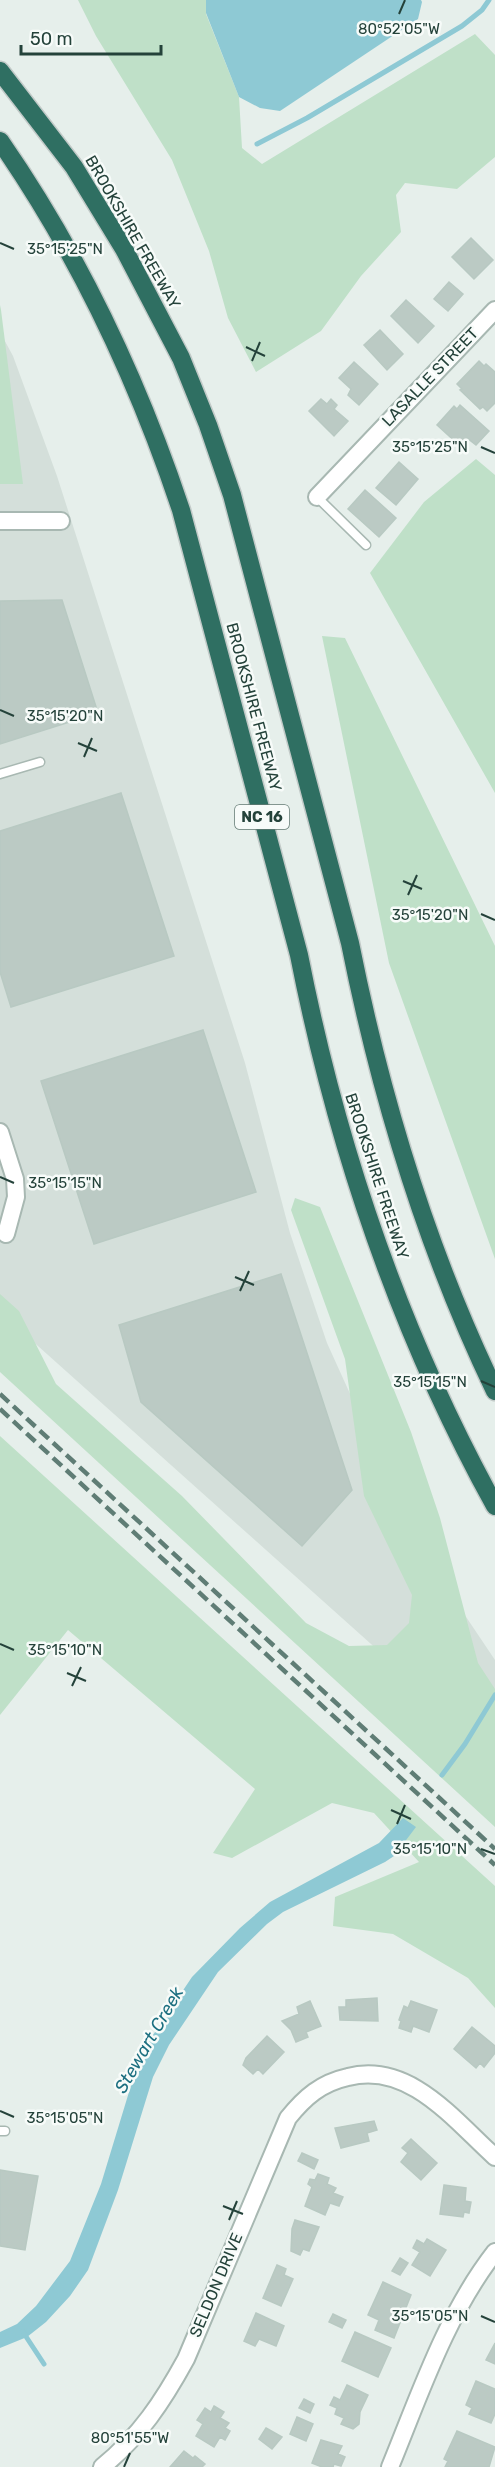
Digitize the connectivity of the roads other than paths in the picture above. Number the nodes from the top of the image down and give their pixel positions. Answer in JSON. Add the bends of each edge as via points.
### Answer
{"nodes":[{"id":1,"x":0,"y":71,"type":"edge"},
{"id":2,"x":0,"y":141,"type":"edge"},
{"id":3,"x":495,"y":310,"type":"edge"},
{"id":4,"x":317,"y":497,"type":"joint"},
{"id":5,"x":0,"y":521,"type":"edge"},
{"id":6,"x":61,"y":521,"type":"dead end"},
{"id":7,"x":366,"y":545,"type":"dead end"},
{"id":8,"x":40,"y":762,"type":"dead end"},
{"id":9,"x":0,"y":774,"type":"edge"},
{"id":10,"x":0,"y":1132,"type":"edge"},
{"id":11,"x":6,"y":1234,"type":"dead end"},
{"id":12,"x":495,"y":1391,"type":"edge"},
{"id":13,"x":495,"y":1506,"type":"edge"},
{"id":14,"x":495,"y":2157,"type":"edge"},
{"id":15,"x":495,"y":2252,"type":"edge"},
{"id":16,"x":102,"y":2467,"type":"edge"},
{"id":17,"x":390,"y":2467,"type":"edge"}],
"edges":[{"from":1,"to":12,"type":"highway","name":"BROOKSHIRE FREEWAY","number":"NC 16","via":[[74,167],[124,249],[181,358],[208,425],[240,526],[412,1187],[444,1275]]},
{"from":2,"to":13,"type":"highway","name":"BROOKSHIRE FREEWAY","number":"NC 16","via":[[93,293],[159,444],[181,510],[299,955],[334,1111],[362,1203],[433,1383]]},
{"from":3,"to":4,"type":"street","name":"LASALLE STREET"},
{"from":4,"to":7,"type":"lane"},
{"from":5,"to":6,"type":"street"},
{"from":8,"to":9,"type":"lane"},
{"from":10,"to":11,"type":"street","via":[[15,1179]]},
{"from":14,"to":16,"type":"street","name":"SELDON DRIVE","via":[[427,2095],[393,2078],[357,2074],[315,2090],[288,2118],[186,2359],[153,2415]]},
{"from":15,"to":17,"type":"street","via":[[466,2295],[443,2340]]}]}
